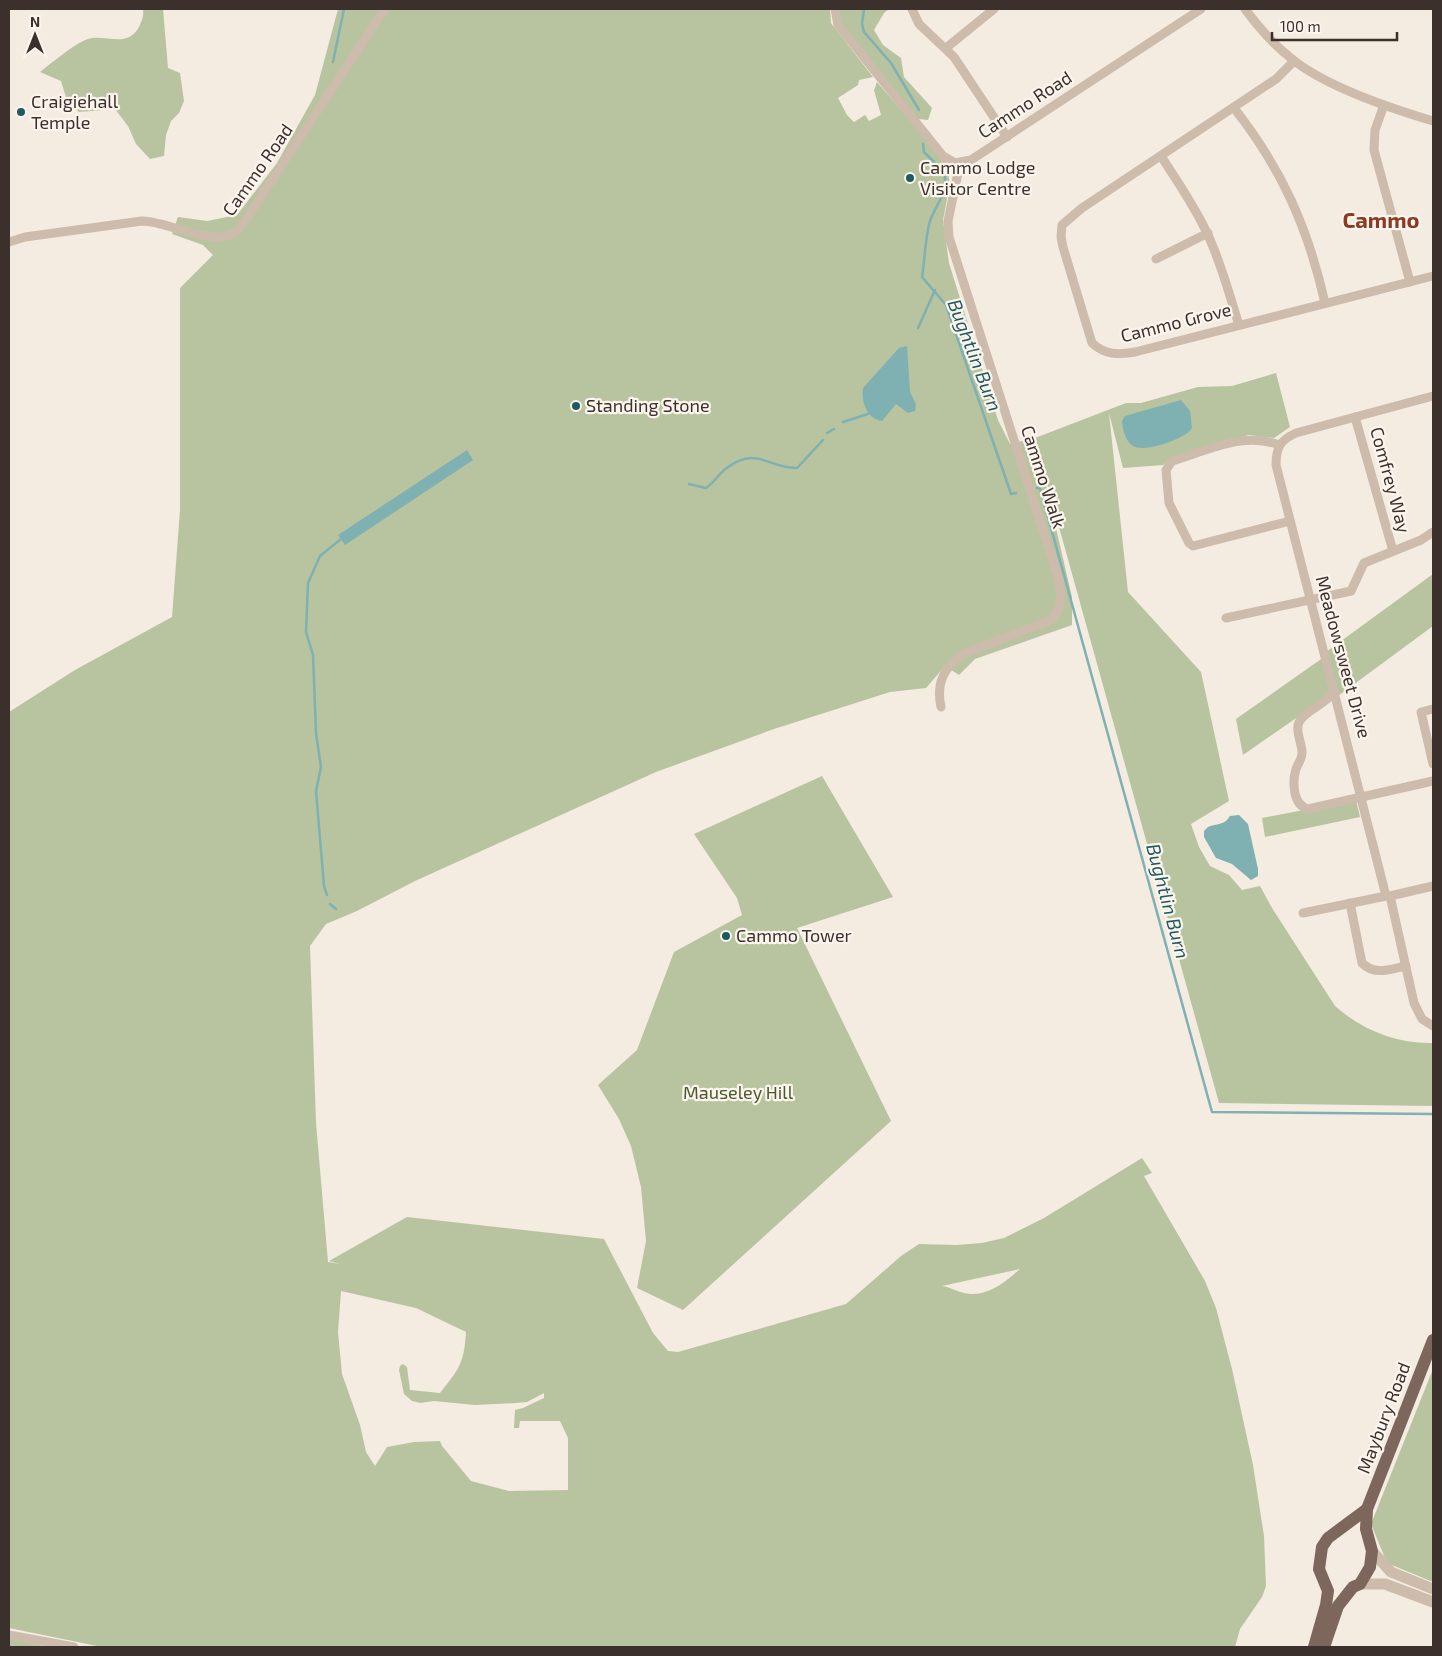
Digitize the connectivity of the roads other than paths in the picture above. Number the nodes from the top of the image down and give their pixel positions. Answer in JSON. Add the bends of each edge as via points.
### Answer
{"nodes":[{"id":1,"x":385,"y":9,"type":"edge"},
{"id":2,"x":835,"y":9,"type":"edge"},
{"id":3,"x":912,"y":9,"type":"edge"},
{"id":4,"x":994,"y":9,"type":"edge"},
{"id":5,"x":1201,"y":9,"type":"edge"},
{"id":6,"x":1245,"y":9,"type":"edge"},
{"id":7,"x":946,"y":48,"type":"junction"},
{"id":8,"x":1294,"y":61,"type":"junction"},
{"id":9,"x":1384,"y":105,"type":"junction"},
{"id":10,"x":1234,"y":108,"type":"junction"},
{"id":11,"x":1433,"y":121,"type":"edge"},
{"id":12,"x":1007,"y":137,"type":"junction"},
{"id":13,"x":1161,"y":156,"type":"junction"},
{"id":14,"x":960,"y":163,"type":"junction"},
{"id":15,"x":1208,"y":233,"type":"junction"},
{"id":16,"x":9,"y":242,"type":"edge"},
{"id":17,"x":1156,"y":259,"type":"dead end"},
{"id":18,"x":1433,"y":276,"type":"edge"},
{"id":19,"x":1410,"y":282,"type":"junction"},
{"id":20,"x":1325,"y":303,"type":"junction"},
{"id":21,"x":1239,"y":325,"type":"junction"},
{"id":22,"x":1433,"y":396,"type":"edge"},
{"id":23,"x":1356,"y":417,"type":"junction"},
{"id":24,"x":1279,"y":445,"type":"junction"},
{"id":25,"x":1290,"y":521,"type":"junction"},
{"id":26,"x":1433,"y":532,"type":"edge"},
{"id":27,"x":1392,"y":551,"type":"junction"},
{"id":28,"x":1311,"y":600,"type":"junction"},
{"id":29,"x":1226,"y":618,"type":"dead end"},
{"id":30,"x":1335,"y":691,"type":"junction"},
{"id":31,"x":941,"y":707,"type":"dead end"},
{"id":32,"x":1433,"y":709,"type":"edge"},
{"id":33,"x":1433,"y":764,"type":"edge"},
{"id":34,"x":1433,"y":781,"type":"edge"},
{"id":35,"x":1362,"y":797,"type":"junction"},
{"id":36,"x":1433,"y":886,"type":"edge"},
{"id":37,"x":1388,"y":896,"type":"junction"},
{"id":38,"x":1350,"y":903,"type":"junction"},
{"id":39,"x":1303,"y":913,"type":"dead end"},
{"id":40,"x":1406,"y":966,"type":"junction"},
{"id":41,"x":1433,"y":1026,"type":"edge"},
{"id":42,"x":1433,"y":1340,"type":"edge"},
{"id":43,"x":1367,"y":1509,"type":"junction"},
{"id":44,"x":1336,"y":1534,"type":"junction"},
{"id":45,"x":1370,"y":1548,"type":"junction"},
{"id":46,"x":1323,"y":1578,"type":"junction"},
{"id":47,"x":1357,"y":1586,"type":"junction"},
{"id":48,"x":1433,"y":1589,"type":"edge"},
{"id":49,"x":1433,"y":1602,"type":"edge"},
{"id":50,"x":9,"y":1635,"type":"edge"},
{"id":51,"x":74,"y":1647,"type":"edge"},
{"id":52,"x":1314,"y":1647,"type":"edge"},
{"id":53,"x":1324,"y":1647,"type":"edge"}],
"edges":[{"from":1,"to":16,"type":"street","name":"Cammo Road","via":[[250,215],[234,232],[210,237],[160,222],[142,221]]},
{"from":2,"to":14,"type":"street","via":[[838,26],[931,141],[947,160]]},
{"from":3,"to":7,"type":"street","via":[[919,24]]},
{"from":4,"to":7,"type":"street"},
{"from":5,"to":12,"type":"street","name":"Cammo Road"},
{"from":6,"to":8,"type":"street"},
{"from":7,"to":12,"type":"street"},
{"from":8,"to":9,"type":"street","via":[[1325,79]]},
{"from":8,"to":10,"type":"street","name":"Cammo Grove","via":[[1276,79]]},
{"from":9,"to":11,"type":"street"},
{"from":9,"to":19,"type":"street","via":[[1374,130],[1374,150]]},
{"from":10,"to":13,"type":"street","name":"Cammo Grove"},
{"from":10,"to":20,"type":"street","via":[[1257,138],[1292,199]]},
{"from":12,"to":14,"type":"street","name":"Cammo Road","via":[[972,160]]},
{"from":13,"to":15,"type":"street"},
{"from":13,"to":21,"type":"street","name":"Cammo Grove","via":[[1082,208],[1062,225],[1060,237],[1088,337],[1106,353],[1123,354]]},
{"from":14,"to":31,"type":"street","name":"Cammo Walk","via":[[948,221],[949,236],[1047,544],[1060,596],[1058,611],[1051,620],[954,660],[938,686]]},
{"from":15,"to":17,"type":"street"},
{"from":15,"to":21,"type":"street"},
{"from":18,"to":19,"type":"street","name":"Cammo Grove"},
{"from":19,"to":20,"type":"street","name":"Cammo Grove"},
{"from":20,"to":21,"type":"street","name":"Cammo Grove"},
{"from":22,"to":23,"type":"street"},
{"from":23,"to":24,"type":"street","via":[[1296,433]]},
{"from":23,"to":27,"type":"street","name":"Comfrey Way"},
{"from":24,"to":25,"type":"street","name":"Meadowsweet Drive","via":[[1276,465]]},
{"from":24,"to":25,"type":"street","via":[[1249,440],[1172,462],[1166,470],[1169,503],[1193,546]]},
{"from":25,"to":28,"type":"street","name":"Meadowsweet Drive"},
{"from":26,"to":27,"type":"street"},
{"from":27,"to":28,"type":"street","via":[[1364,563],[1351,591]]},
{"from":28,"to":29,"type":"street"},
{"from":28,"to":30,"type":"street","name":"Meadowsweet Drive"},
{"from":30,"to":35,"type":"street","name":"Meadowsweet Drive"},
{"from":30,"to":35,"type":"street","via":[[1326,702],[1301,718],[1297,730],[1302,757],[1294,781],[1298,803],[1308,809]]},
{"from":32,"to":33,"type":"street","via":[[1421,712]]},
{"from":34,"to":35,"type":"street"},
{"from":35,"to":37,"type":"street","name":"Meadowsweet Drive"},
{"from":36,"to":37,"type":"street"},
{"from":37,"to":38,"type":"street"},
{"from":37,"to":40,"type":"street","name":"Meadowsweet Drive"},
{"from":38,"to":39,"type":"street"},
{"from":38,"to":40,"type":"street","via":[[1362,963],[1380,972]]},
{"from":40,"to":41,"type":"street","name":"Meadowsweet Drive","via":[[1417,1013]]},
{"from":42,"to":43,"type":"main road","name":"Maybury Road"},
{"from":43,"to":44,"type":"main road","name":"Maybury Road"},
{"from":43,"to":45,"type":"main road","name":"Maybury Road","via":[[1366,1529]]},
{"from":44,"to":45,"type":"main road","via":[[1357,1533]]},
{"from":44,"to":46,"type":"main road","name":"Maybury Road","via":[[1328,1538],[1322,1547],[1319,1569]]},
{"from":45,"to":47,"type":"main road","name":"Maybury Road","via":[[1370,1567]]},
{"from":45,"to":48,"type":"street","via":[[1391,1572]]},
{"from":46,"to":47,"type":"main road","via":[[1337,1588]]},
{"from":46,"to":52,"type":"main road","name":"Maybury Road","via":[[1328,1591]]},
{"from":47,"to":49,"type":"street","via":[[1385,1584]]},
{"from":47,"to":53,"type":"main road","name":"Maybury Road","via":[[1338,1606]]},
{"from":50,"to":51,"type":"street"}]}
